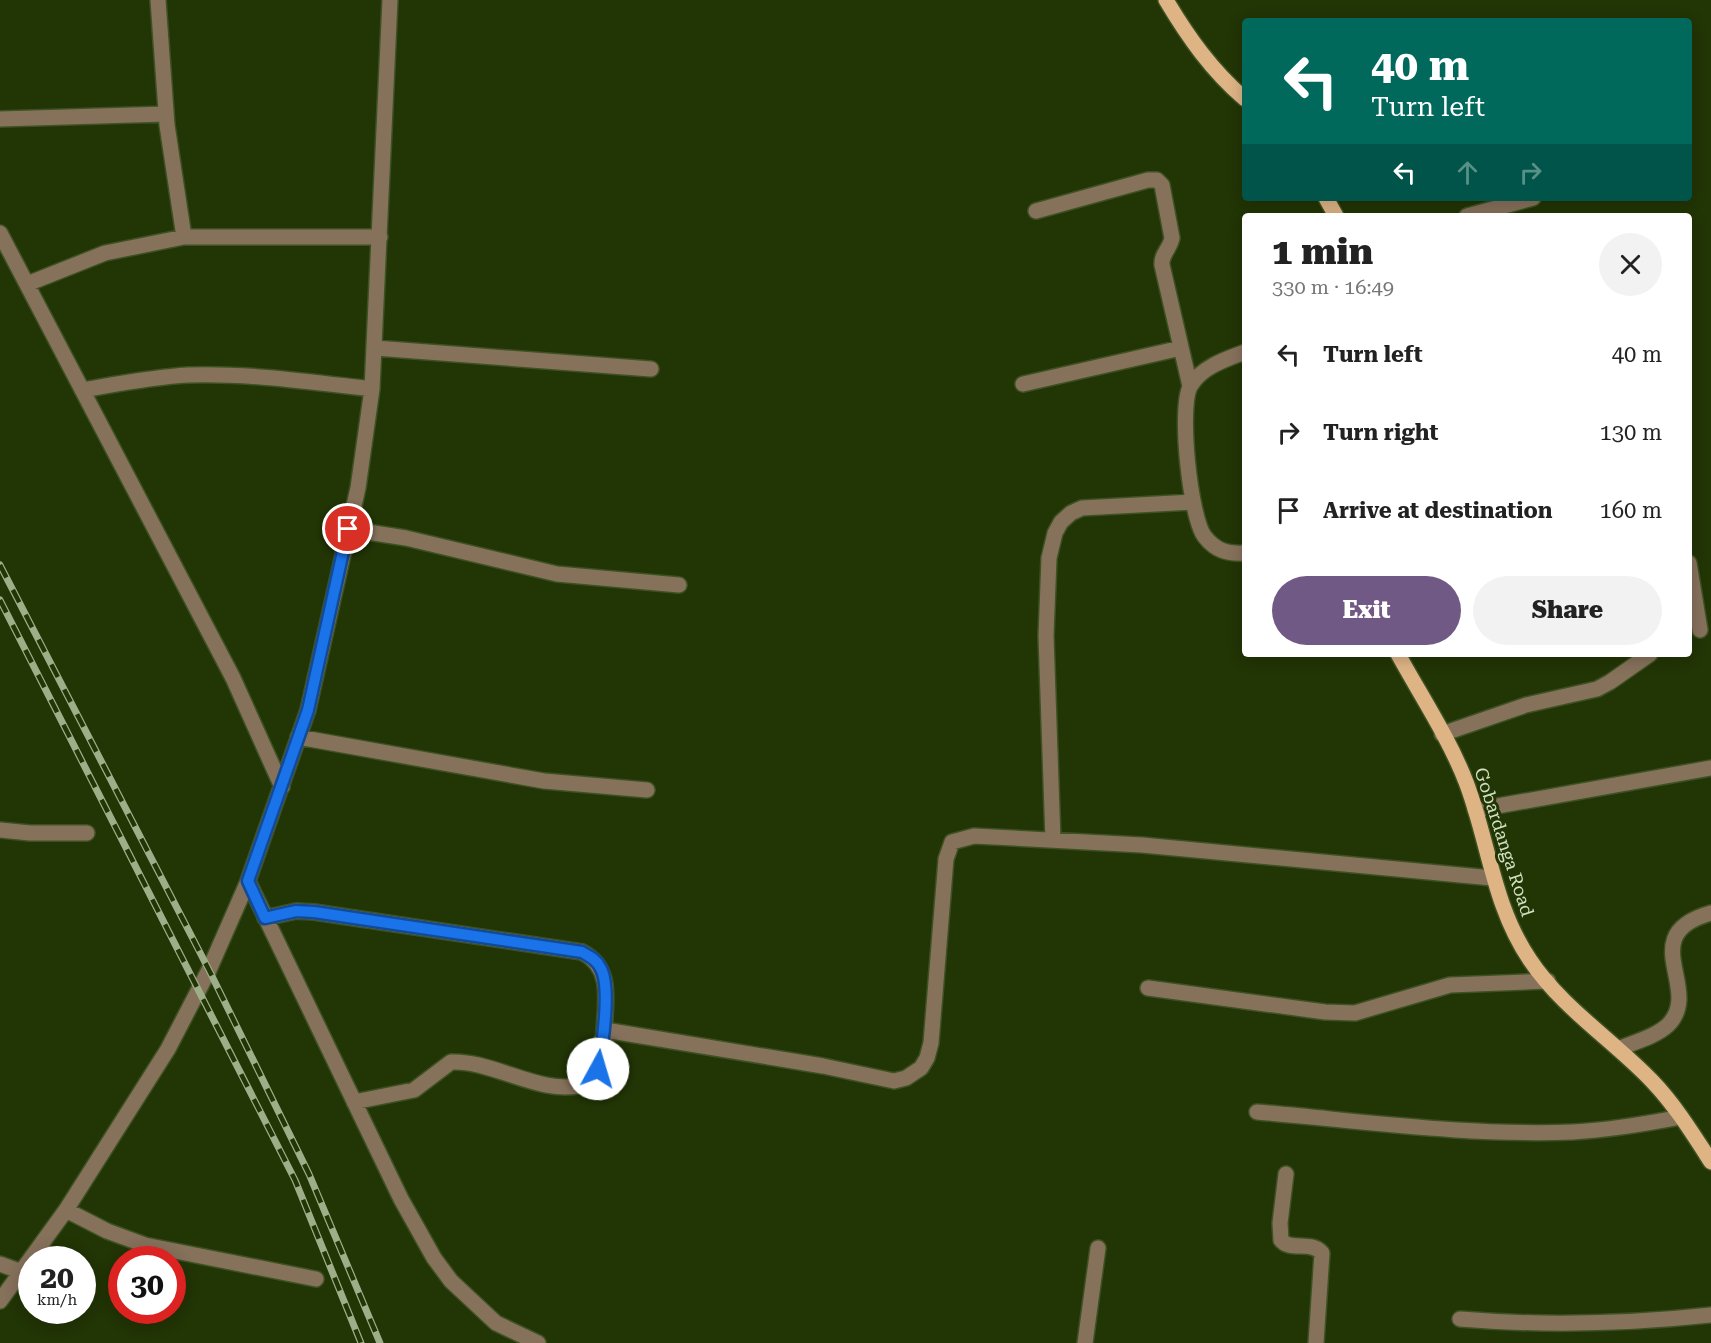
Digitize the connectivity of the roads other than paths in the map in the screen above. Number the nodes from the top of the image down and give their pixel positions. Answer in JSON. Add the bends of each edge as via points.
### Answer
{"nodes":[{"id":1,"x":158,"y":0,"type":"edge"},
{"id":2,"x":390,"y":0,"type":"edge"},
{"id":3,"x":1167,"y":0,"type":"edge"},
{"id":4,"x":1242,"y":96,"type":"edge"},
{"id":5,"x":166,"y":114,"type":"junction"},
{"id":6,"x":0,"y":119,"type":"edge"},
{"id":7,"x":1522,"y":201,"type":"edge"},
{"id":8,"x":1036,"y":212,"type":"dead end"},
{"id":9,"x":1478,"y":213,"type":"edge"},
{"id":10,"x":0,"y":233,"type":"edge"},
{"id":11,"x":184,"y":237,"type":"junction"},
{"id":12,"x":380,"y":237,"type":"junction"},
{"id":13,"x":27,"y":284,"type":"junction"},
{"id":14,"x":375,"y":348,"type":"junction"},
{"id":15,"x":1181,"y":348,"type":"junction"},
{"id":16,"x":1242,"y":353,"type":"edge"},
{"id":17,"x":651,"y":369,"type":"dead end"},
{"id":18,"x":1023,"y":384,"type":"dead end"},
{"id":19,"x":1190,"y":386,"type":"junction"},
{"id":20,"x":372,"y":388,"type":"junction"},
{"id":21,"x":82,"y":390,"type":"junction"},
{"id":22,"x":1193,"y":501,"type":"junction"},
{"id":23,"x":348,"y":529,"type":"junction"},
{"id":24,"x":1242,"y":553,"type":"edge"},
{"id":25,"x":1692,"y":581,"type":"edge"},
{"id":26,"x":679,"y":585,"type":"dead end"},
{"id":27,"x":1700,"y":630,"type":"edge"},
{"id":28,"x":1400,"y":657,"type":"edge"},
{"id":29,"x":1646,"y":657,"type":"edge"},
{"id":30,"x":1442,"y":734,"type":"junction"},
{"id":31,"x":298,"y":737,"type":"junction"},
{"id":32,"x":1711,"y":768,"type":"edge"},
{"id":33,"x":282,"y":787,"type":"junction"},
{"id":34,"x":647,"y":790,"type":"dead end"},
{"id":35,"x":1475,"y":810,"type":"junction"},
{"id":36,"x":0,"y":830,"type":"edge"},
{"id":37,"x":87,"y":833,"type":"dead end"},
{"id":38,"x":1053,"y":840,"type":"junction"},
{"id":39,"x":1492,"y":878,"type":"junction"},
{"id":40,"x":248,"y":881,"type":"junction"},
{"id":41,"x":1711,"y":913,"type":"edge"},
{"id":42,"x":265,"y":918,"type":"junction"},
{"id":43,"x":1548,"y":981,"type":"junction"},
{"id":44,"x":1148,"y":988,"type":"dead end"},
{"id":45,"x":604,"y":1034,"type":"junction"},
{"id":46,"x":1618,"y":1049,"type":"junction"},
{"id":47,"x":354,"y":1102,"type":"junction"},
{"id":48,"x":1257,"y":1112,"type":"dead end"},
{"id":49,"x":1681,"y":1116,"type":"junction"},
{"id":50,"x":1711,"y":1162,"type":"edge"},
{"id":51,"x":1286,"y":1174,"type":"dead end"},
{"id":52,"x":66,"y":1210,"type":"junction"},
{"id":53,"x":40,"y":1246,"type":"edge"},
{"id":54,"x":1098,"y":1248,"type":"dead end"},
{"id":55,"x":0,"y":1264,"type":"edge"},
{"id":56,"x":18,"y":1271,"type":"edge"},
{"id":57,"x":18,"y":1277,"type":"edge"},
{"id":58,"x":316,"y":1279,"type":"dead end"},
{"id":59,"x":0,"y":1302,"type":"edge"},
{"id":60,"x":1711,"y":1315,"type":"edge"},
{"id":61,"x":1460,"y":1319,"type":"dead end"},
{"id":62,"x":538,"y":1343,"type":"edge"},
{"id":63,"x":1085,"y":1343,"type":"edge"},
{"id":64,"x":1316,"y":1343,"type":"edge"}],
"edges":[{"from":1,"to":5,"type":"street"},
{"from":2,"to":12,"type":"street"},
{"from":3,"to":4,"type":"main road","via":[[1208,61]]},
{"from":5,"to":6,"type":"street"},
{"from":5,"to":11,"type":"street"},
{"from":7,"to":9,"type":"street"},
{"from":8,"to":15,"type":"street","via":[[1157,180],[1162,185],[1172,231],[1171,245],[1161,258]]},
{"from":10,"to":13,"type":"street"},
{"from":11,"to":12,"type":"street"},
{"from":11,"to":13,"type":"street","via":[[105,253]]},
{"from":12,"to":14,"type":"street"},
{"from":13,"to":21,"type":"street"},
{"from":14,"to":17,"type":"street"},
{"from":14,"to":20,"type":"street"},
{"from":15,"to":18,"type":"street"},
{"from":15,"to":19,"type":"street"},
{"from":16,"to":19,"type":"street","via":[[1202,372]]},
{"from":19,"to":22,"type":"street","via":[[1184,422]]},
{"from":20,"to":21,"type":"street","via":[[189,375]]},
{"from":20,"to":23,"type":"street"},
{"from":21,"to":33,"type":"street","via":[[232,678]]},
{"from":22,"to":24,"type":"street","via":[[1203,535],[1215,548],[1229,554]]},
{"from":22,"to":38,"type":"street","via":[[1082,508],[1071,513],[1055,533],[1049,558],[1046,636]]},
{"from":23,"to":26,"type":"street","via":[[406,538],[557,574]]},
{"from":23,"to":31,"type":"street","via":[[308,710]]},
{"from":25,"to":27,"type":"street"},
{"from":28,"to":30,"type":"main road","name":"Gobardanga Road"},
{"from":29,"to":30,"type":"street","via":[[1597,688],[1526,705]]},
{"from":30,"to":35,"type":"main road","name":"Gobardanga Road"},
{"from":31,"to":33,"type":"street"},
{"from":31,"to":34,"type":"street","via":[[534,780]]},
{"from":32,"to":35,"type":"street"},
{"from":33,"to":40,"type":"street"},
{"from":35,"to":39,"type":"main road","name":"Gobardanga Road"},
{"from":36,"to":37,"type":"street"},
{"from":38,"to":39,"type":"street"},
{"from":38,"to":45,"type":"street","via":[[974,836],[952,842],[946,859],[931,1043],[921,1068],[906,1078],[894,1081],[619,1032]]},
{"from":39,"to":43,"type":"main road","name":"Gobardanga Road","via":[[1513,933]]},
{"from":40,"to":42,"type":"street"},
{"from":40,"to":52,"type":"street","via":[[168,1050]]},
{"from":41,"to":46,"type":"street","via":[[1685,923],[1674,941],[1679,996],[1669,1024]]},
{"from":42,"to":45,"type":"street","via":[[296,911],[314,912],[582,952],[600,967],[604,977]]},
{"from":42,"to":47,"type":"street"},
{"from":43,"to":44,"type":"street","via":[[1450,985],[1355,1013]]},
{"from":43,"to":46,"type":"main road","name":"Gobardanga Road"},
{"from":45,"to":47,"type":"street","via":[[598,1069],[582,1085],[560,1087],[469,1063],[451,1062],[414,1090]]},
{"from":46,"to":49,"type":"main road","name":"Gobardanga Road"},
{"from":47,"to":62,"type":"street","via":[[401,1199],[451,1281],[496,1323]]},
{"from":48,"to":49,"type":"street","via":[[1533,1132],[1628,1127]]},
{"from":49,"to":50,"type":"main road","name":"Gobardanga Road"},
{"from":51,"to":64,"type":"street","via":[[1281,1240],[1287,1245],[1316,1247],[1322,1252]]},
{"from":52,"to":53,"type":"street"},
{"from":52,"to":58,"type":"street","via":[[145,1245]]},
{"from":54,"to":63,"type":"street"},
{"from":55,"to":56,"type":"street"},
{"from":57,"to":59,"type":"street"},
{"from":60,"to":61,"type":"street","via":[[1561,1324]]}]}
